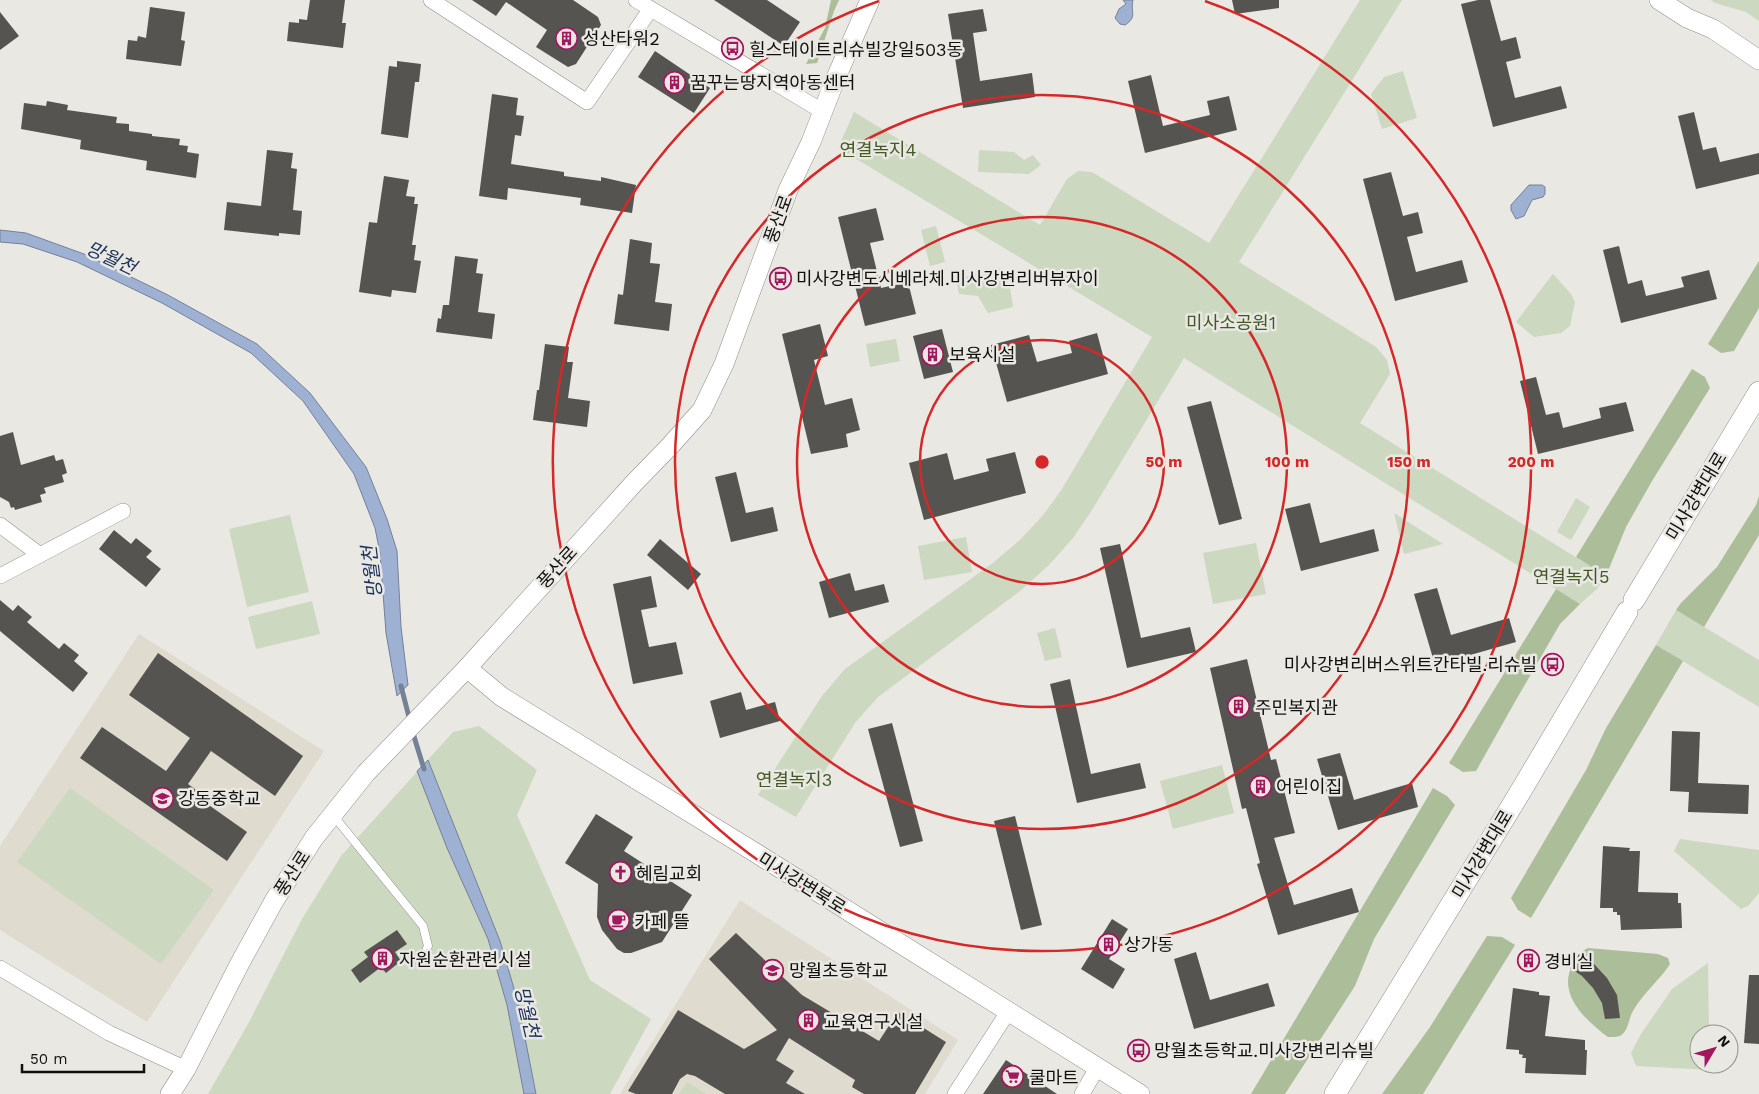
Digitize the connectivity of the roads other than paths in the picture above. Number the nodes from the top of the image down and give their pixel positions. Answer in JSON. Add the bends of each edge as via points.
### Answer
{"nodes":[{"id":1,"x":431,"y":0,"type":"edge"},
{"id":2,"x":636,"y":0,"type":"edge"},
{"id":3,"x":870,"y":0,"type":"edge"},
{"id":4,"x":1659,"y":0,"type":"edge"},
{"id":5,"x":650,"y":10,"type":"junction"},
{"id":6,"x":1759,"y":60,"type":"edge"},
{"id":7,"x":822,"y":111,"type":"junction"},
{"id":8,"x":1759,"y":392,"type":"edge"},
{"id":9,"x":123,"y":511,"type":"dead end"},
{"id":10,"x":0,"y":525,"type":"edge"},
{"id":11,"x":40,"y":555,"type":"junction"},
{"id":12,"x":0,"y":576,"type":"edge"},
{"id":13,"x":467,"y":668,"type":"junction"},
{"id":14,"x":333,"y":815,"type":"junction"},
{"id":15,"x":422,"y":960,"type":"dead end"},
{"id":16,"x":0,"y":968,"type":"edge"},
{"id":17,"x":1008,"y":1012,"type":"junction"},
{"id":18,"x":1097,"y":1068,"type":"junction"},
{"id":19,"x":186,"y":1069,"type":"junction"},
{"id":20,"x":170,"y":1094,"type":"edge"},
{"id":21,"x":955,"y":1094,"type":"edge"},
{"id":22,"x":1082,"y":1094,"type":"edge"},
{"id":23,"x":1140,"y":1094,"type":"edge"},
{"id":24,"x":1335,"y":1094,"type":"edge"}],
"edges":[{"from":1,"to":5,"type":"street","via":[[587,102]]},
{"from":2,"to":5,"type":"street"},
{"from":3,"to":7,"type":"street","name":"풍산로"},
{"from":4,"to":6,"type":"street","via":[[1687,18],[1713,29]]},
{"from":5,"to":7,"type":"street"},
{"from":7,"to":13,"type":"street","name":"풍산로","via":[[788,190],[724,364],[702,410]]},
{"from":8,"to":24,"type":"main road","name":"미사강변대로"},
{"from":9,"to":11,"type":"street"},
{"from":10,"to":11,"type":"street"},
{"from":11,"to":12,"type":"street"},
{"from":13,"to":14,"type":"street","name":"풍산로","via":[[366,773]]},
{"from":13,"to":17,"type":"street","name":"미사강변북로","via":[[502,697]]},
{"from":14,"to":15,"type":"lane","via":[[423,926],[428,946]]},
{"from":14,"to":19,"type":"street","name":"풍산로","via":[[314,838],[274,901]]},
{"from":16,"to":19,"type":"street","via":[[109,1033]]},
{"from":17,"to":18,"type":"street","name":"미사강변북로"},
{"from":17,"to":21,"type":"street"},
{"from":18,"to":22,"type":"street"},
{"from":18,"to":23,"type":"street","name":"미사강변북로"},
{"from":19,"to":20,"type":"street","name":"풍산로"}]}
